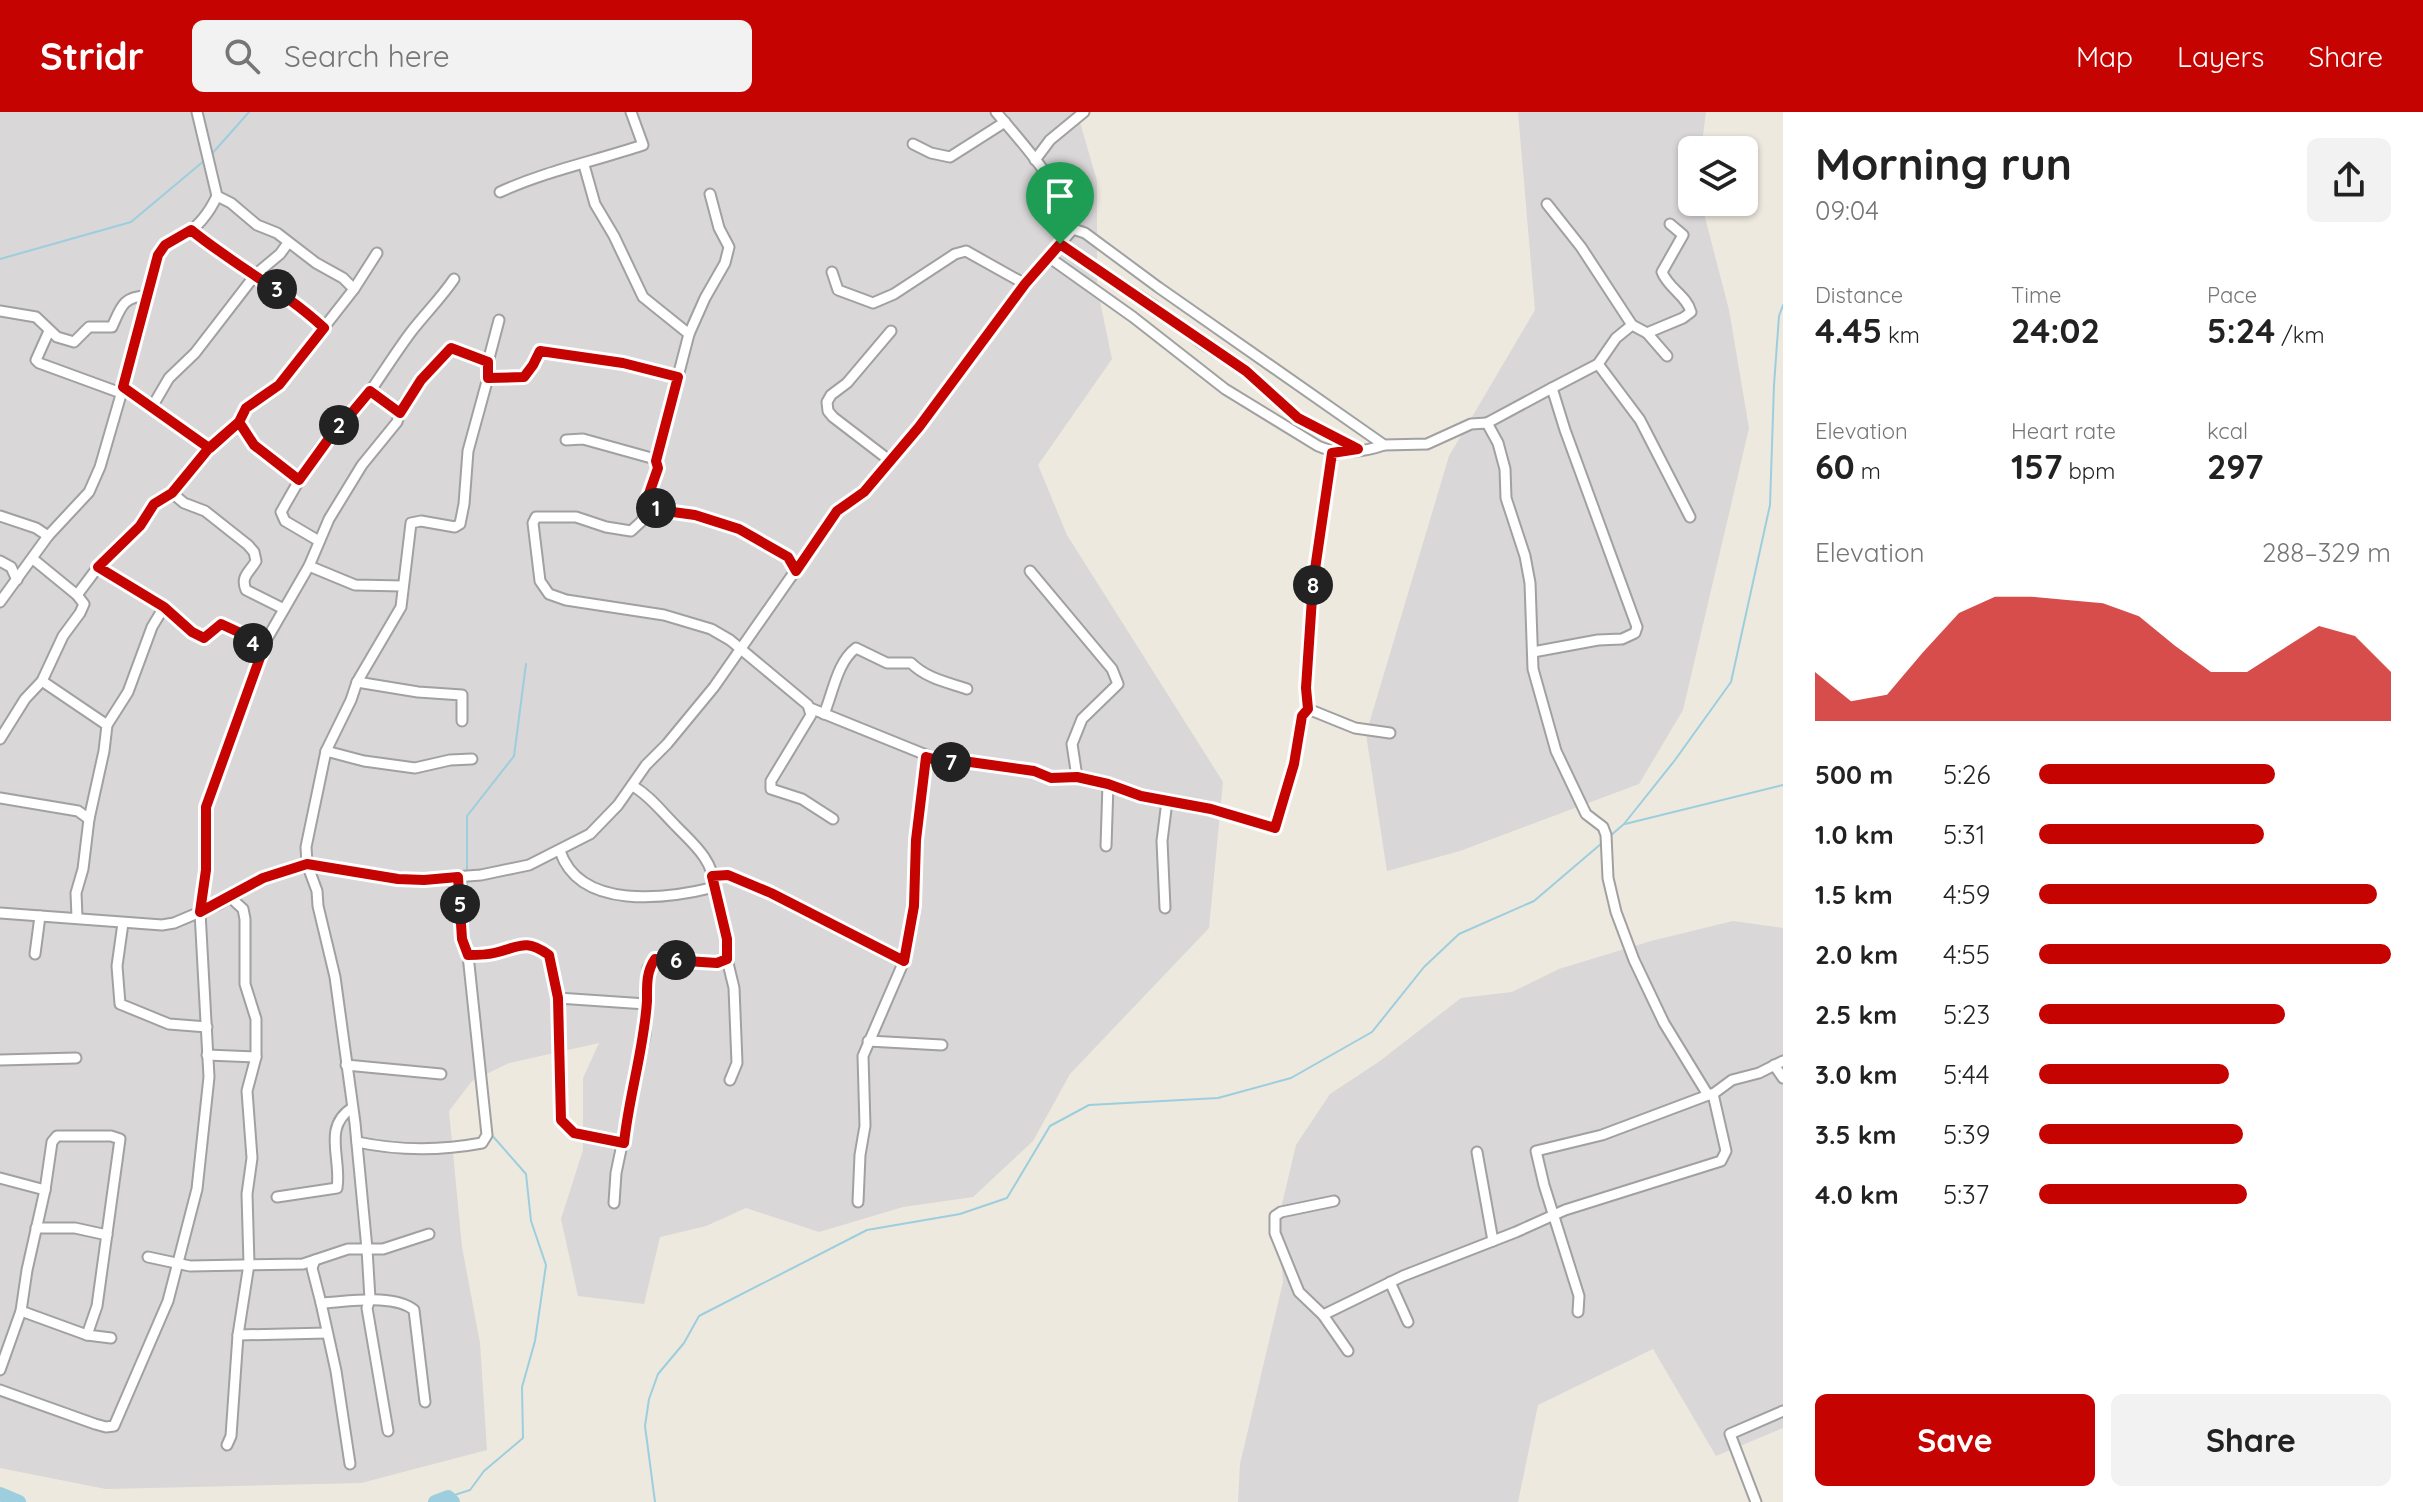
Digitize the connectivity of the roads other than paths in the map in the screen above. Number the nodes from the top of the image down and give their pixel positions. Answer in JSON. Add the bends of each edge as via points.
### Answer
{"nodes":[{"id":1,"x":197,"y":112,"type":"edge"},
{"id":2,"x":631,"y":112,"type":"edge"},
{"id":3,"x":996,"y":112,"type":"edge"},
{"id":4,"x":1084,"y":112,"type":"edge"},
{"id":5,"x":1005,"y":122,"type":"junction"},
{"id":6,"x":913,"y":144,"type":"dead end"},
{"id":7,"x":1035,"y":160,"type":"junction"},
{"id":8,"x":584,"y":165,"type":"junction"},
{"id":9,"x":500,"y":192,"type":"dead end"},
{"id":10,"x":710,"y":194,"type":"dead end"},
{"id":11,"x":217,"y":196,"type":"junction"},
{"id":12,"x":1547,"y":204,"type":"dead end"},
{"id":13,"x":1670,"y":224,"type":"dead end"},
{"id":14,"x":1073,"y":229,"type":"junction"},
{"id":15,"x":191,"y":230,"type":"junction"},
{"id":16,"x":288,"y":243,"type":"junction"},
{"id":17,"x":1060,"y":244,"type":"junction"},
{"id":18,"x":377,"y":253,"type":"dead end"},
{"id":19,"x":1050,"y":258,"type":"junction"},
{"id":20,"x":832,"y":272,"type":"dead end"},
{"id":21,"x":256,"y":274,"type":"junction"},
{"id":22,"x":454,"y":279,"type":"dead end"},
{"id":23,"x":1025,"y":284,"type":"junction"},
{"id":24,"x":354,"y":289,"type":"junction"},
{"id":25,"x":147,"y":296,"type":"junction"},
{"id":26,"x":0,"y":311,"type":"edge"},
{"id":27,"x":499,"y":320,"type":"dead end"},
{"id":28,"x":1632,"y":325,"type":"junction"},
{"id":29,"x":324,"y":328,"type":"junction"},
{"id":30,"x":49,"y":331,"type":"junction"},
{"id":31,"x":891,"y":331,"type":"dead end"},
{"id":32,"x":1647,"y":333,"type":"junction"},
{"id":33,"x":689,"y":334,"type":"junction"},
{"id":34,"x":1667,"y":356,"type":"dead end"},
{"id":35,"x":488,"y":362,"type":"junction"},
{"id":36,"x":1598,"y":364,"type":"junction"},
{"id":37,"x":678,"y":377,"type":"junction"},
{"id":38,"x":488,"y":378,"type":"junction"},
{"id":39,"x":1552,"y":388,"type":"junction"},
{"id":40,"x":122,"y":390,"type":"junction"},
{"id":41,"x":370,"y":391,"type":"junction"},
{"id":42,"x":152,"y":407,"type":"junction"},
{"id":43,"x":400,"y":413,"type":"junction"},
{"id":44,"x":239,"y":422,"type":"junction"},
{"id":45,"x":1487,"y":423,"type":"junction"},
{"id":46,"x":566,"y":440,"type":"dead end"},
{"id":47,"x":1384,"y":445,"type":"junction"},
{"id":48,"x":209,"y":448,"type":"junction"},
{"id":49,"x":1358,"y":449,"type":"junction"},
{"id":50,"x":1332,"y":453,"type":"junction"},
{"id":51,"x":889,"y":460,"type":"junction"},
{"id":52,"x":656,"y":461,"type":"junction"},
{"id":53,"x":299,"y":480,"type":"junction"},
{"id":54,"x":172,"y":493,"type":"junction"},
{"id":55,"x":644,"y":508,"type":"junction"},
{"id":56,"x":0,"y":516,"type":"edge"},
{"id":57,"x":1690,"y":517,"type":"dead end"},
{"id":58,"x":48,"y":536,"type":"junction"},
{"id":59,"x":319,"y":541,"type":"junction"},
{"id":60,"x":33,"y":559,"type":"junction"},
{"id":61,"x":0,"y":561,"type":"edge"},
{"id":62,"x":309,"y":566,"type":"junction"},
{"id":63,"x":98,"y":567,"type":"junction"},
{"id":64,"x":796,"y":571,"type":"junction"},
{"id":65,"x":1030,"y":571,"type":"dead end"},
{"id":66,"x":17,"y":580,"type":"junction"},
{"id":67,"x":403,"y":586,"type":"junction"},
{"id":68,"x":77,"y":595,"type":"junction"},
{"id":69,"x":0,"y":602,"type":"edge"},
{"id":70,"x":164,"y":607,"type":"junction"},
{"id":71,"x":284,"y":609,"type":"junction"},
{"id":72,"x":741,"y":650,"type":"junction"},
{"id":73,"x":262,"y":652,"type":"junction"},
{"id":74,"x":1533,"y":652,"type":"junction"},
{"id":75,"x":42,"y":681,"type":"junction"},
{"id":76,"x":357,"y":682,"type":"junction"},
{"id":77,"x":967,"y":689,"type":"dead end"},
{"id":78,"x":810,"y":708,"type":"junction"},
{"id":79,"x":1308,"y":709,"type":"junction"},
{"id":80,"x":824,"y":714,"type":"junction"},
{"id":81,"x":462,"y":721,"type":"dead end"},
{"id":82,"x":107,"y":725,"type":"junction"},
{"id":83,"x":1390,"y":733,"type":"dead end"},
{"id":84,"x":0,"y":739,"type":"edge"},
{"id":85,"x":326,"y":751,"type":"junction"},
{"id":86,"x":926,"y":757,"type":"junction"},
{"id":87,"x":472,"y":759,"type":"dead end"},
{"id":88,"x":1077,"y":777,"type":"junction"},
{"id":89,"x":1108,"y":784,"type":"junction"},
{"id":90,"x":633,"y":786,"type":"junction"},
{"id":91,"x":0,"y":798,"type":"edge"},
{"id":92,"x":1167,"y":801,"type":"junction"},
{"id":93,"x":89,"y":819,"type":"junction"},
{"id":94,"x":833,"y":819,"type":"dead end"},
{"id":95,"x":1106,"y":846,"type":"dead end"},
{"id":96,"x":560,"y":851,"type":"junction"},
{"id":97,"x":307,"y":864,"type":"junction"},
{"id":98,"x":712,"y":876,"type":"junction"},
{"id":99,"x":458,"y":877,"type":"junction"},
{"id":100,"x":715,"y":887,"type":"junction"},
{"id":101,"x":230,"y":897,"type":"junction"},
{"id":102,"x":1165,"y":908,"type":"dead end"},
{"id":103,"x":200,"y":912,"type":"junction"},
{"id":104,"x":0,"y":913,"type":"edge"},
{"id":105,"x":40,"y":916,"type":"junction"},
{"id":106,"x":77,"y":917,"type":"junction"},
{"id":107,"x":123,"y":923,"type":"junction"},
{"id":108,"x":35,"y":954,"type":"dead end"},
{"id":109,"x":468,"y":955,"type":"junction"},
{"id":110,"x":727,"y":959,"type":"junction"},
{"id":111,"x":904,"y":961,"type":"junction"},
{"id":112,"x":558,"y":998,"type":"junction"},
{"id":113,"x":646,"y":1004,"type":"junction"},
{"id":114,"x":207,"y":1027,"type":"junction"},
{"id":115,"x":868,"y":1041,"type":"junction"},
{"id":116,"x":942,"y":1045,"type":"dead end"},
{"id":117,"x":207,"y":1055,"type":"junction"},
{"id":118,"x":256,"y":1057,"type":"junction"},
{"id":119,"x":76,"y":1058,"type":"dead end"},
{"id":120,"x":0,"y":1060,"type":"edge"},
{"id":121,"x":1779,"y":1063,"type":"edge"},
{"id":122,"x":346,"y":1065,"type":"junction"},
{"id":123,"x":441,"y":1074,"type":"dead end"},
{"id":124,"x":1783,"y":1078,"type":"edge"},
{"id":125,"x":730,"y":1080,"type":"dead end"},
{"id":126,"x":1710,"y":1094,"type":"junction"},
{"id":127,"x":352,"y":1108,"type":"junction"},
{"id":128,"x":357,"y":1142,"type":"junction"},
{"id":129,"x":624,"y":1143,"type":"junction"},
{"id":130,"x":1477,"y":1152,"type":"dead end"},
{"id":131,"x":0,"y":1178,"type":"edge"},
{"id":132,"x":45,"y":1190,"type":"junction"},
{"id":133,"x":277,"y":1197,"type":"dead end"},
{"id":134,"x":1334,"y":1201,"type":"dead end"},
{"id":135,"x":858,"y":1202,"type":"dead end"},
{"id":136,"x":614,"y":1203,"type":"dead end"},
{"id":137,"x":1555,"y":1215,"type":"junction"},
{"id":138,"x":36,"y":1228,"type":"junction"},
{"id":139,"x":429,"y":1234,"type":"dead end"},
{"id":140,"x":107,"y":1235,"type":"junction"},
{"id":141,"x":1493,"y":1241,"type":"junction"},
{"id":142,"x":367,"y":1249,"type":"junction"},
{"id":143,"x":148,"y":1257,"type":"dead end"},
{"id":144,"x":315,"y":1260,"type":"junction"},
{"id":145,"x":177,"y":1264,"type":"junction"},
{"id":146,"x":249,"y":1264,"type":"junction"},
{"id":147,"x":1390,"y":1282,"type":"junction"},
{"id":148,"x":370,"y":1299,"type":"junction"},
{"id":149,"x":321,"y":1303,"type":"junction"},
{"id":150,"x":21,"y":1311,"type":"junction"},
{"id":151,"x":1578,"y":1312,"type":"dead end"},
{"id":152,"x":1323,"y":1315,"type":"junction"},
{"id":153,"x":1408,"y":1322,"type":"dead end"},
{"id":154,"x":327,"y":1333,"type":"junction"},
{"id":155,"x":87,"y":1335,"type":"junction"},
{"id":156,"x":238,"y":1335,"type":"junction"},
{"id":157,"x":111,"y":1338,"type":"dead end"},
{"id":158,"x":1348,"y":1351,"type":"dead end"},
{"id":159,"x":0,"y":1370,"type":"edge"},
{"id":160,"x":0,"y":1390,"type":"edge"},
{"id":161,"x":425,"y":1402,"type":"dead end"},
{"id":162,"x":1783,"y":1411,"type":"edge"},
{"id":163,"x":388,"y":1431,"type":"dead end"},
{"id":164,"x":227,"y":1445,"type":"dead end"},
{"id":165,"x":350,"y":1464,"type":"dead end"},
{"id":166,"x":1756,"y":1502,"type":"edge"}],
"edges":[{"from":1,"to":11,"type":"street"},
{"from":2,"to":8,"type":"street","via":[[643,145]]},
{"from":3,"to":5,"type":"street"},
{"from":4,"to":7,"type":"street"},
{"from":5,"to":6,"type":"street","via":[[950,157]]},
{"from":5,"to":7,"type":"street"},
{"from":7,"to":14,"type":"street"},
{"from":8,"to":9,"type":"street"},
{"from":8,"to":33,"type":"street","via":[[595,204],[643,297]]},
{"from":10,"to":33,"type":"street","via":[[729,247]]},
{"from":11,"to":15,"type":"street"},
{"from":11,"to":16,"type":"street"},
{"from":12,"to":28,"type":"street"},
{"from":13,"to":32,"type":"street","via":[[1683,235],[1662,272],[1691,312]]},
{"from":14,"to":17,"type":"street"},
{"from":14,"to":47,"type":"street"},
{"from":15,"to":21,"type":"street"},
{"from":15,"to":25,"type":"street","via":[[160,251]]},
{"from":16,"to":21,"type":"street"},
{"from":16,"to":24,"type":"street"},
{"from":17,"to":19,"type":"street"},
{"from":17,"to":49,"type":"street","via":[[1246,371],[1298,418]]},
{"from":18,"to":24,"type":"street"},
{"from":19,"to":23,"type":"street"},
{"from":19,"to":50,"type":"street","via":[[1225,389]]},
{"from":20,"to":23,"type":"street","via":[[838,290],[873,303],[966,251]]},
{"from":21,"to":29,"type":"street"},
{"from":21,"to":42,"type":"street","via":[[169,378]]},
{"from":22,"to":41,"type":"street"},
{"from":23,"to":51,"type":"street"},
{"from":24,"to":29,"type":"street"},
{"from":25,"to":30,"type":"street","via":[[127,299],[112,327],[89,327],[74,342]]},
{"from":25,"to":40,"type":"street"},
{"from":26,"to":30,"type":"street","via":[[36,317]]},
{"from":27,"to":35,"type":"street"},
{"from":28,"to":32,"type":"street"},
{"from":28,"to":36,"type":"street"},
{"from":29,"to":44,"type":"street","via":[[279,385],[246,408]]},
{"from":30,"to":40,"type":"street","via":[[39,363]]},
{"from":31,"to":51,"type":"street","via":[[827,402],[833,417]]},
{"from":32,"to":34,"type":"street"},
{"from":33,"to":37,"type":"street"},
{"from":35,"to":38,"type":"street"},
{"from":35,"to":43,"type":"street","via":[[451,348]]},
{"from":36,"to":39,"type":"street"},
{"from":36,"to":57,"type":"street","via":[[1640,420]]},
{"from":37,"to":38,"type":"street","via":[[540,351],[524,377]]},
{"from":37,"to":52,"type":"street"},
{"from":38,"to":67,"type":"street","via":[[468,451],[460,524],[412,521]]},
{"from":39,"to":45,"type":"street"},
{"from":39,"to":74,"type":"street","via":[[1637,627],[1625,638]]},
{"from":40,"to":42,"type":"street"},
{"from":40,"to":58,"type":"street","via":[[89,492]]},
{"from":41,"to":43,"type":"street"},
{"from":41,"to":53,"type":"street"},
{"from":42,"to":48,"type":"street"},
{"from":43,"to":59,"type":"street","via":[[345,492]]},
{"from":44,"to":48,"type":"street"},
{"from":44,"to":53,"type":"street","via":[[254,445]]},
{"from":45,"to":47,"type":"street","via":[[1471,424],[1427,444]]},
{"from":45,"to":74,"type":"street","via":[[1498,443],[1506,498],[1525,556]]},
{"from":46,"to":52,"type":"street","via":[[583,439]]},
{"from":47,"to":49,"type":"street"},
{"from":48,"to":54,"type":"street"},
{"from":49,"to":50,"type":"street"},
{"from":50,"to":79,"type":"street","via":[[1313,583]]},
{"from":51,"to":64,"type":"street","via":[[864,492],[837,511]]},
{"from":52,"to":55,"type":"street"},
{"from":53,"to":59,"type":"street","via":[[282,518]]},
{"from":54,"to":63,"type":"street","via":[[154,504],[140,526]]},
{"from":54,"to":71,"type":"street","via":[[248,545],[256,561],[244,576],[246,590]]},
{"from":55,"to":64,"type":"street","via":[[695,515],[739,529],[788,557]]},
{"from":55,"to":72,"type":"street","via":[[643,520],[631,531],[576,517],[536,517],[533,539],[546,592],[694,623],[720,633]]},
{"from":56,"to":58,"type":"street"},
{"from":58,"to":60,"type":"street"},
{"from":59,"to":62,"type":"street"},
{"from":60,"to":66,"type":"street"},
{"from":60,"to":68,"type":"street"},
{"from":61,"to":66,"type":"street","via":[[11,567]]},
{"from":62,"to":67,"type":"street","via":[[355,585]]},
{"from":62,"to":71,"type":"street"},
{"from":63,"to":68,"type":"street"},
{"from":63,"to":70,"type":"street"},
{"from":64,"to":72,"type":"street"},
{"from":65,"to":88,"type":"street","via":[[1112,669],[1118,684],[1082,719],[1072,744]]},
{"from":66,"to":69,"type":"street"},
{"from":67,"to":76,"type":"street","via":[[401,607]]},
{"from":68,"to":75,"type":"street","via":[[84,604]]},
{"from":70,"to":73,"type":"street","via":[[204,638],[221,624],[247,636]]},
{"from":70,"to":82,"type":"street","via":[[128,692]]},
{"from":71,"to":73,"type":"street"},
{"from":72,"to":78,"type":"street"},
{"from":72,"to":90,"type":"street"},
{"from":73,"to":103,"type":"street","via":[[206,807]]},
{"from":74,"to":126,"type":"street","via":[[1556,751],[1586,814],[1606,835],[1608,878],[1634,960],[1664,1023]]},
{"from":75,"to":82,"type":"street"},
{"from":75,"to":84,"type":"street"},
{"from":76,"to":81,"type":"street","via":[[462,695]]},
{"from":76,"to":85,"type":"street"},
{"from":77,"to":80,"type":"street","via":[[920,672],[911,663],[887,663],[856,648],[837,676]]},
{"from":78,"to":80,"type":"street"},
{"from":78,"to":94,"type":"street","via":[[807,725],[771,789],[802,799]]},
{"from":79,"to":83,"type":"street","via":[[1355,728]]},
{"from":79,"to":92,"type":"street","via":[[1275,828]]},
{"from":80,"to":86,"type":"street"},
{"from":82,"to":93,"type":"street"},
{"from":85,"to":87,"type":"street","via":[[415,768]]},
{"from":85,"to":97,"type":"street"},
{"from":86,"to":88,"type":"street","via":[[1034,771],[1051,778]]},
{"from":86,"to":111,"type":"street","via":[[914,906]]},
{"from":88,"to":89,"type":"street"},
{"from":89,"to":92,"type":"street"},
{"from":89,"to":95,"type":"street"},
{"from":90,"to":96,"type":"street","via":[[606,820]]},
{"from":90,"to":98,"type":"street","via":[[697,845]]},
{"from":91,"to":93,"type":"street","via":[[78,811]]},
{"from":92,"to":102,"type":"street","via":[[1162,841]]},
{"from":93,"to":106,"type":"street"},
{"from":96,"to":99,"type":"street","via":[[529,865]]},
{"from":96,"to":100,"type":"street","via":[[564,864],[599,891],[669,897]]},
{"from":97,"to":99,"type":"street","via":[[398,879]]},
{"from":97,"to":101,"type":"street","via":[[263,878]]},
{"from":97,"to":122,"type":"street","via":[[335,977]]},
{"from":98,"to":100,"type":"street"},
{"from":98,"to":111,"type":"street","via":[[728,875],[771,893]]},
{"from":99,"to":109,"type":"street"},
{"from":100,"to":110,"type":"street"},
{"from":101,"to":103,"type":"street"},
{"from":101,"to":118,"type":"street","via":[[245,919],[245,984],[256,1019]]},
{"from":103,"to":107,"type":"street","via":[[162,925]]},
{"from":103,"to":114,"type":"street"},
{"from":104,"to":105,"type":"street"},
{"from":105,"to":106,"type":"street"},
{"from":105,"to":108,"type":"street"},
{"from":106,"to":107,"type":"street"},
{"from":107,"to":114,"type":"street","via":[[117,966],[120,1004],[169,1024]]},
{"from":109,"to":112,"type":"street","via":[[536,946],[549,955]]},
{"from":109,"to":128,"type":"street","via":[[487,1135],[482,1143],[424,1151]]},
{"from":110,"to":113,"type":"street","via":[[655,959],[648,968]]},
{"from":110,"to":125,"type":"street","via":[[734,988],[737,1063]]},
{"from":111,"to":115,"type":"street"},
{"from":112,"to":113,"type":"street"},
{"from":112,"to":129,"type":"street","via":[[561,1120],[574,1133]]},
{"from":113,"to":129,"type":"street"},
{"from":114,"to":117,"type":"street"},
{"from":115,"to":116,"type":"street"},
{"from":115,"to":135,"type":"street","via":[[863,1056],[865,1126]]},
{"from":117,"to":118,"type":"street"},
{"from":117,"to":145,"type":"street","via":[[197,1189]]},
{"from":118,"to":146,"type":"street","via":[[247,1091],[252,1158]]},
{"from":119,"to":120,"type":"street"},
{"from":121,"to":124,"type":"street"},
{"from":121,"to":126,"type":"street"},
{"from":122,"to":123,"type":"street"},
{"from":122,"to":127,"type":"street"},
{"from":126,"to":137,"type":"street","via":[[1726,1151],[1721,1161]]},
{"from":126,"to":137,"type":"street","via":[[1602,1135],[1536,1151]]},
{"from":127,"to":128,"type":"street"},
{"from":127,"to":133,"type":"street","via":[[336,1125],[337,1188]]},
{"from":128,"to":142,"type":"street"},
{"from":129,"to":136,"type":"street"},
{"from":130,"to":141,"type":"street"},
{"from":131,"to":132,"type":"street"},
{"from":132,"to":138,"type":"street"},
{"from":132,"to":140,"type":"street","via":[[57,1136],[120,1139]]},
{"from":134,"to":152,"type":"street","via":[[1275,1216],[1275,1233],[1299,1292]]},
{"from":137,"to":141,"type":"street"},
{"from":137,"to":151,"type":"street","via":[[1579,1296]]},
{"from":138,"to":140,"type":"street"},
{"from":138,"to":150,"type":"street"},
{"from":139,"to":142,"type":"street"},
{"from":140,"to":155,"type":"street","via":[[97,1306]]},
{"from":141,"to":147,"type":"street"},
{"from":142,"to":144,"type":"street"},
{"from":142,"to":148,"type":"street"},
{"from":143,"to":145,"type":"street"},
{"from":144,"to":146,"type":"street"},
{"from":144,"to":149,"type":"street","via":[[312,1268]]},
{"from":145,"to":146,"type":"street"},
{"from":145,"to":160,"type":"street","via":[[168,1301],[114,1426]]},
{"from":146,"to":156,"type":"street"},
{"from":147,"to":152,"type":"street"},
{"from":147,"to":153,"type":"street"},
{"from":148,"to":149,"type":"street"},
{"from":148,"to":161,"type":"street","via":[[405,1303],[414,1310]]},
{"from":148,"to":163,"type":"street","via":[[367,1308]]},
{"from":149,"to":154,"type":"street"},
{"from":150,"to":155,"type":"street"},
{"from":150,"to":159,"type":"street"},
{"from":152,"to":158,"type":"street"},
{"from":154,"to":156,"type":"street"},
{"from":154,"to":165,"type":"street"},
{"from":155,"to":157,"type":"street"},
{"from":156,"to":164,"type":"street"},
{"from":162,"to":166,"type":"street","via":[[1730,1434]]}]}
